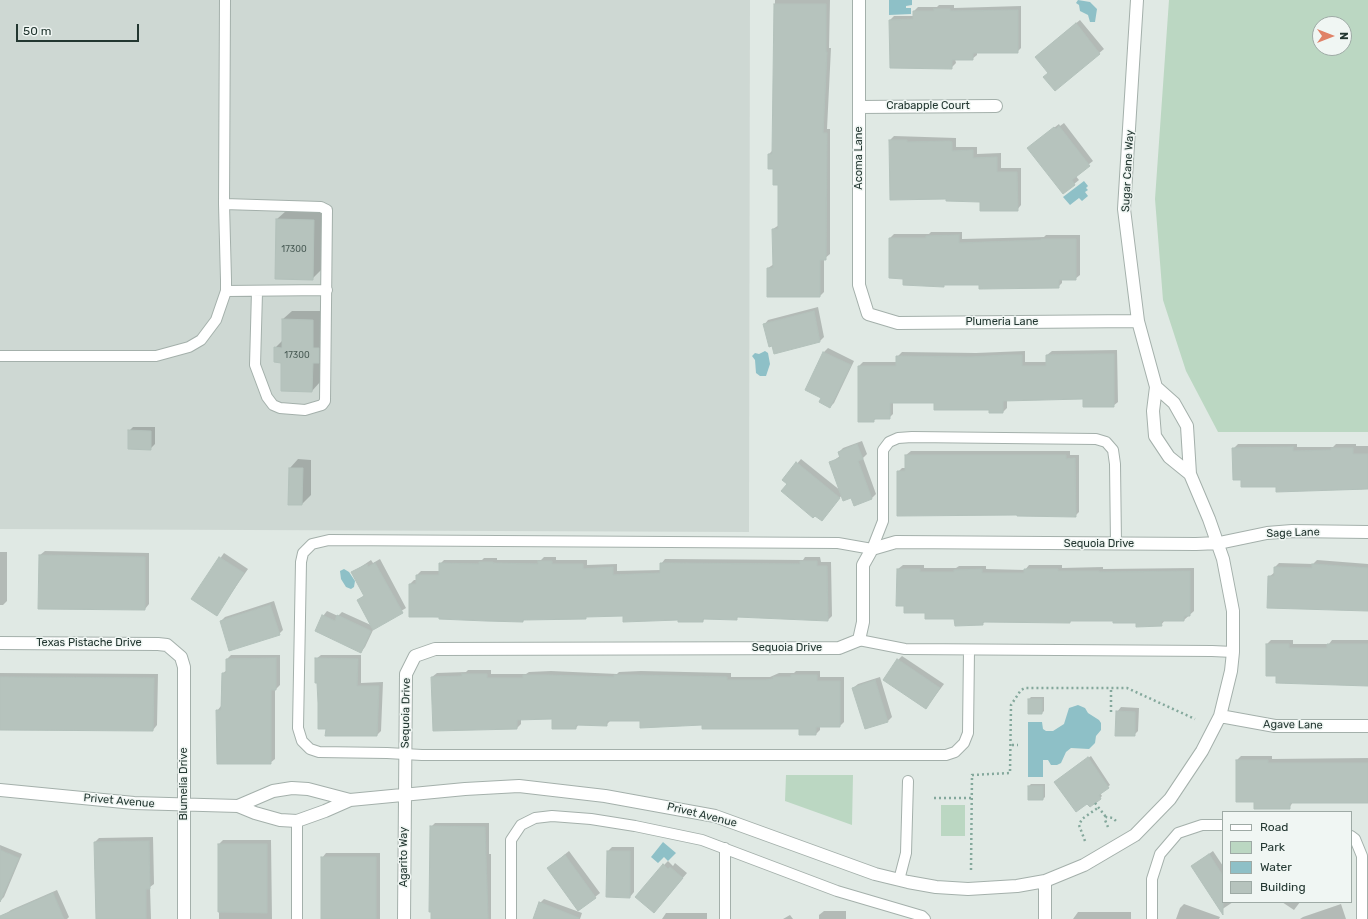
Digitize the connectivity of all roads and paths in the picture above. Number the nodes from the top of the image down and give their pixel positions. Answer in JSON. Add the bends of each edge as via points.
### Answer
{"nodes":[{"id":1,"x":226,"y":0,"type":"edge"},
{"id":2,"x":859,"y":0,"type":"edge"},
{"id":3,"x":1137,"y":0,"type":"edge"},
{"id":4,"x":996,"y":106,"type":"dead end"},
{"id":5,"x":859,"y":107,"type":"junction"},
{"id":6,"x":224,"y":204,"type":"junction"},
{"id":7,"x":327,"y":290,"type":"junction"},
{"id":8,"x":226,"y":291,"type":"junction"},
{"id":9,"x":257,"y":292,"type":"junction"},
{"id":10,"x":868,"y":314,"type":"joint"},
{"id":11,"x":1138,"y":321,"type":"junction"},
{"id":12,"x":0,"y":356,"type":"edge"},
{"id":13,"x":1156,"y":387,"type":"junction"},
{"id":14,"x":1190,"y":474,"type":"junction"},
{"id":15,"x":1368,"y":532,"type":"edge"},
{"id":16,"x":1218,"y":543,"type":"junction"},
{"id":17,"x":1116,"y":544,"type":"junction"},
{"id":18,"x":872,"y":549,"type":"junction"},
{"id":19,"x":858,"y":640,"type":"junction"},
{"id":20,"x":0,"y":643,"type":"edge"},
{"id":21,"x":969,"y":650,"type":"junction"},
{"id":22,"x":176,"y":651,"type":"joint"},
{"id":23,"x":1233,"y":652,"type":"junction"},
{"id":24,"x":1111,"y":687,"type":"junction"},
{"id":25,"x":1110,"y":712,"type":"dead end"},
{"id":26,"x":1220,"y":716,"type":"junction"},
{"id":27,"x":1194,"y":719,"type":"dead end"},
{"id":28,"x":1368,"y":726,"type":"edge"},
{"id":29,"x":1012,"y":745,"type":"junction"},
{"id":30,"x":1018,"y":745,"type":"dead end"},
{"id":31,"x":405,"y":754,"type":"junction"},
{"id":32,"x":908,"y":781,"type":"dead end"},
{"id":33,"x":0,"y":790,"type":"edge"},
{"id":34,"x":404,"y":796,"type":"junction"},
{"id":35,"x":934,"y":798,"type":"dead end"},
{"id":36,"x":971,"y":798,"type":"junction"},
{"id":37,"x":350,"y":800,"type":"junction"},
{"id":38,"x":1095,"y":803,"type":"dead end"},
{"id":39,"x":184,"y":805,"type":"junction"},
{"id":40,"x":238,"y":806,"type":"junction"},
{"id":41,"x":1098,"y":807,"type":"junction"},
{"id":42,"x":1106,"y":817,"type":"junction"},
{"id":43,"x":297,"y":821,"type":"junction"},
{"id":44,"x":1116,"y":821,"type":"dead end"},
{"id":45,"x":1222,"y":825,"type":"edge"},
{"id":46,"x":1108,"y":827,"type":"dead end"},
{"id":47,"x":1352,"y":837,"type":"edge"},
{"id":48,"x":1085,"y":841,"type":"dead end"},
{"id":49,"x":726,"y":848,"type":"junction"},
{"id":50,"x":971,"y":870,"type":"dead end"},
{"id":51,"x":899,"y":880,"type":"junction"},
{"id":52,"x":1045,"y":881,"type":"junction"},
{"id":53,"x":184,"y":919,"type":"edge"},
{"id":54,"x":297,"y":919,"type":"edge"},
{"id":55,"x":404,"y":919,"type":"edge"},
{"id":56,"x":511,"y":919,"type":"edge"},
{"id":57,"x":725,"y":919,"type":"edge"},
{"id":58,"x":925,"y":919,"type":"edge"},
{"id":59,"x":1045,"y":919,"type":"edge"},
{"id":60,"x":1152,"y":919,"type":"edge"},
{"id":61,"x":1362,"y":919,"type":"edge"}],
"edges":[{"from":1,"to":6,"type":"lane"},
{"from":2,"to":5,"type":"street","name":"Acoma Lane"},
{"from":3,"to":11,"type":"street","name":"Sugar Cane Way","via":[[1124,209]]},
{"from":4,"to":5,"type":"street","name":"Crabapple Court"},
{"from":5,"to":10,"type":"street","name":"Acoma Lane","via":[[859,285]]},
{"from":6,"to":7,"type":"lane","via":[[321,207],[327,210]]},
{"from":6,"to":8,"type":"lane"},
{"from":7,"to":9,"type":"lane"},
{"from":7,"to":9,"type":"lane","via":[[325,401],[316,408],[305,410],[273,405],[260,382],[255,366]]},
{"from":8,"to":9,"type":"lane"},
{"from":8,"to":12,"type":"lane","via":[[216,320],[200,340],[188,347],[156,356]]},
{"from":10,"to":11,"type":"street","name":"Plumeria Lane","via":[[898,323]]},
{"from":11,"to":13,"type":"street","name":"Sugar Cane Way"},
{"from":13,"to":14,"type":"street","name":"Sugar Cane Way","via":[[1174,403],[1187,426]]},
{"from":13,"to":14,"type":"street","name":"Sugar Cane Way","via":[[1152,411],[1155,436],[1169,457]]},
{"from":14,"to":16,"type":"street","name":"Sugar Cane Way"},
{"from":15,"to":16,"type":"street","name":"Sage Lane","via":[[1292,531],[1266,533]]},
{"from":16,"to":17,"type":"street","name":"Sequoia Drive"},
{"from":16,"to":23,"type":"street","name":"Sugar Cane Way","via":[[1230,588]]},
{"from":17,"to":18,"type":"street","name":"Sequoia Drive","via":[[896,542]]},
{"from":17,"to":18,"type":"lane","via":[[1115,464],[1113,450],[1106,442],[1096,438],[912,437],[889,442],[883,450],[883,521]]},
{"from":18,"to":19,"type":"street","via":[[863,565],[863,622]]},
{"from":18,"to":31,"type":"lane","via":[[830,543],[330,540],[312,544],[303,553],[301,562],[298,728],[302,741],[310,749],[319,752]]},
{"from":19,"to":21,"type":"lane","via":[[905,649]]},
{"from":19,"to":31,"type":"street","name":"Sequoia Drive","via":[[839,648],[435,649],[415,656],[406,674]]},
{"from":20,"to":22,"type":"street","name":"Texas Pistache Drive","via":[[158,644],[167,645]]},
{"from":21,"to":23,"type":"lane"},
{"from":21,"to":31,"type":"lane","via":[[968,733],[964,743],[955,752],[946,755]]},
{"from":22,"to":39,"type":"street","name":"Blumelia Drive","via":[[184,666]]},
{"from":23,"to":26,"type":"street","name":"Sugar Cane Way"},
{"from":24,"to":25,"type":"path"},
{"from":24,"to":27,"type":"path","via":[[1127,688]]},
{"from":24,"to":29,"type":"path","via":[[1021,690],[1012,702]]},
{"from":26,"to":28,"type":"street","name":"Agave Lane","via":[[1275,726]]},
{"from":26,"to":52,"type":"street","name":"Sugar Cane Way","via":[[1186,778],[1154,818],[1109,851],[1084,865]]},
{"from":29,"to":30,"type":"path"},
{"from":29,"to":36,"type":"path","via":[[1010,773],[972,774]]},
{"from":31,"to":34,"type":"street","name":"Sequoia Drive"},
{"from":32,"to":51,"type":"lane","via":[[906,853]]},
{"from":33,"to":39,"type":"street","name":"Privet Avenue","via":[[134,804]]},
{"from":34,"to":37,"type":"street","name":"Privet Avenue"},
{"from":34,"to":51,"type":"street","name":"Privet Avenue","via":[[519,786],[647,802],[715,816],[875,874]]},
{"from":34,"to":55,"type":"street","name":"Agarito Way"},
{"from":35,"to":36,"type":"path"},
{"from":36,"to":50,"type":"path"},
{"from":37,"to":40,"type":"street","name":"Privet Avenue","via":[[308,789],[292,788],[273,791]]},
{"from":37,"to":43,"type":"street","name":"Privet Avenue"},
{"from":38,"to":41,"type":"path"},
{"from":39,"to":40,"type":"street","name":"Privet Avenue"},
{"from":39,"to":53,"type":"street","name":"Blumelia Drive"},
{"from":40,"to":43,"type":"street","name":"Privet Avenue","via":[[280,820]]},
{"from":41,"to":42,"type":"path"},
{"from":41,"to":48,"type":"path","via":[[1082,819],[1079,825]]},
{"from":42,"to":44,"type":"path"},
{"from":42,"to":46,"type":"path","via":[[1104,820]]},
{"from":43,"to":54,"type":"lane"},
{"from":45,"to":60,"type":"lane","via":[[1202,825],[1178,833],[1160,854],[1152,879]]},
{"from":47,"to":61,"type":"lane","via":[[1362,856]]},
{"from":49,"to":56,"type":"lane","via":[[702,840],[636,826],[591,819],[552,816],[535,818],[521,825],[511,840]]},
{"from":49,"to":57,"type":"lane"},
{"from":49,"to":58,"type":"lane","via":[[837,891]]},
{"from":51,"to":52,"type":"street","name":"Privet Avenue","via":[[936,887],[968,889],[1017,886]]},
{"from":52,"to":59,"type":"street"}]}
